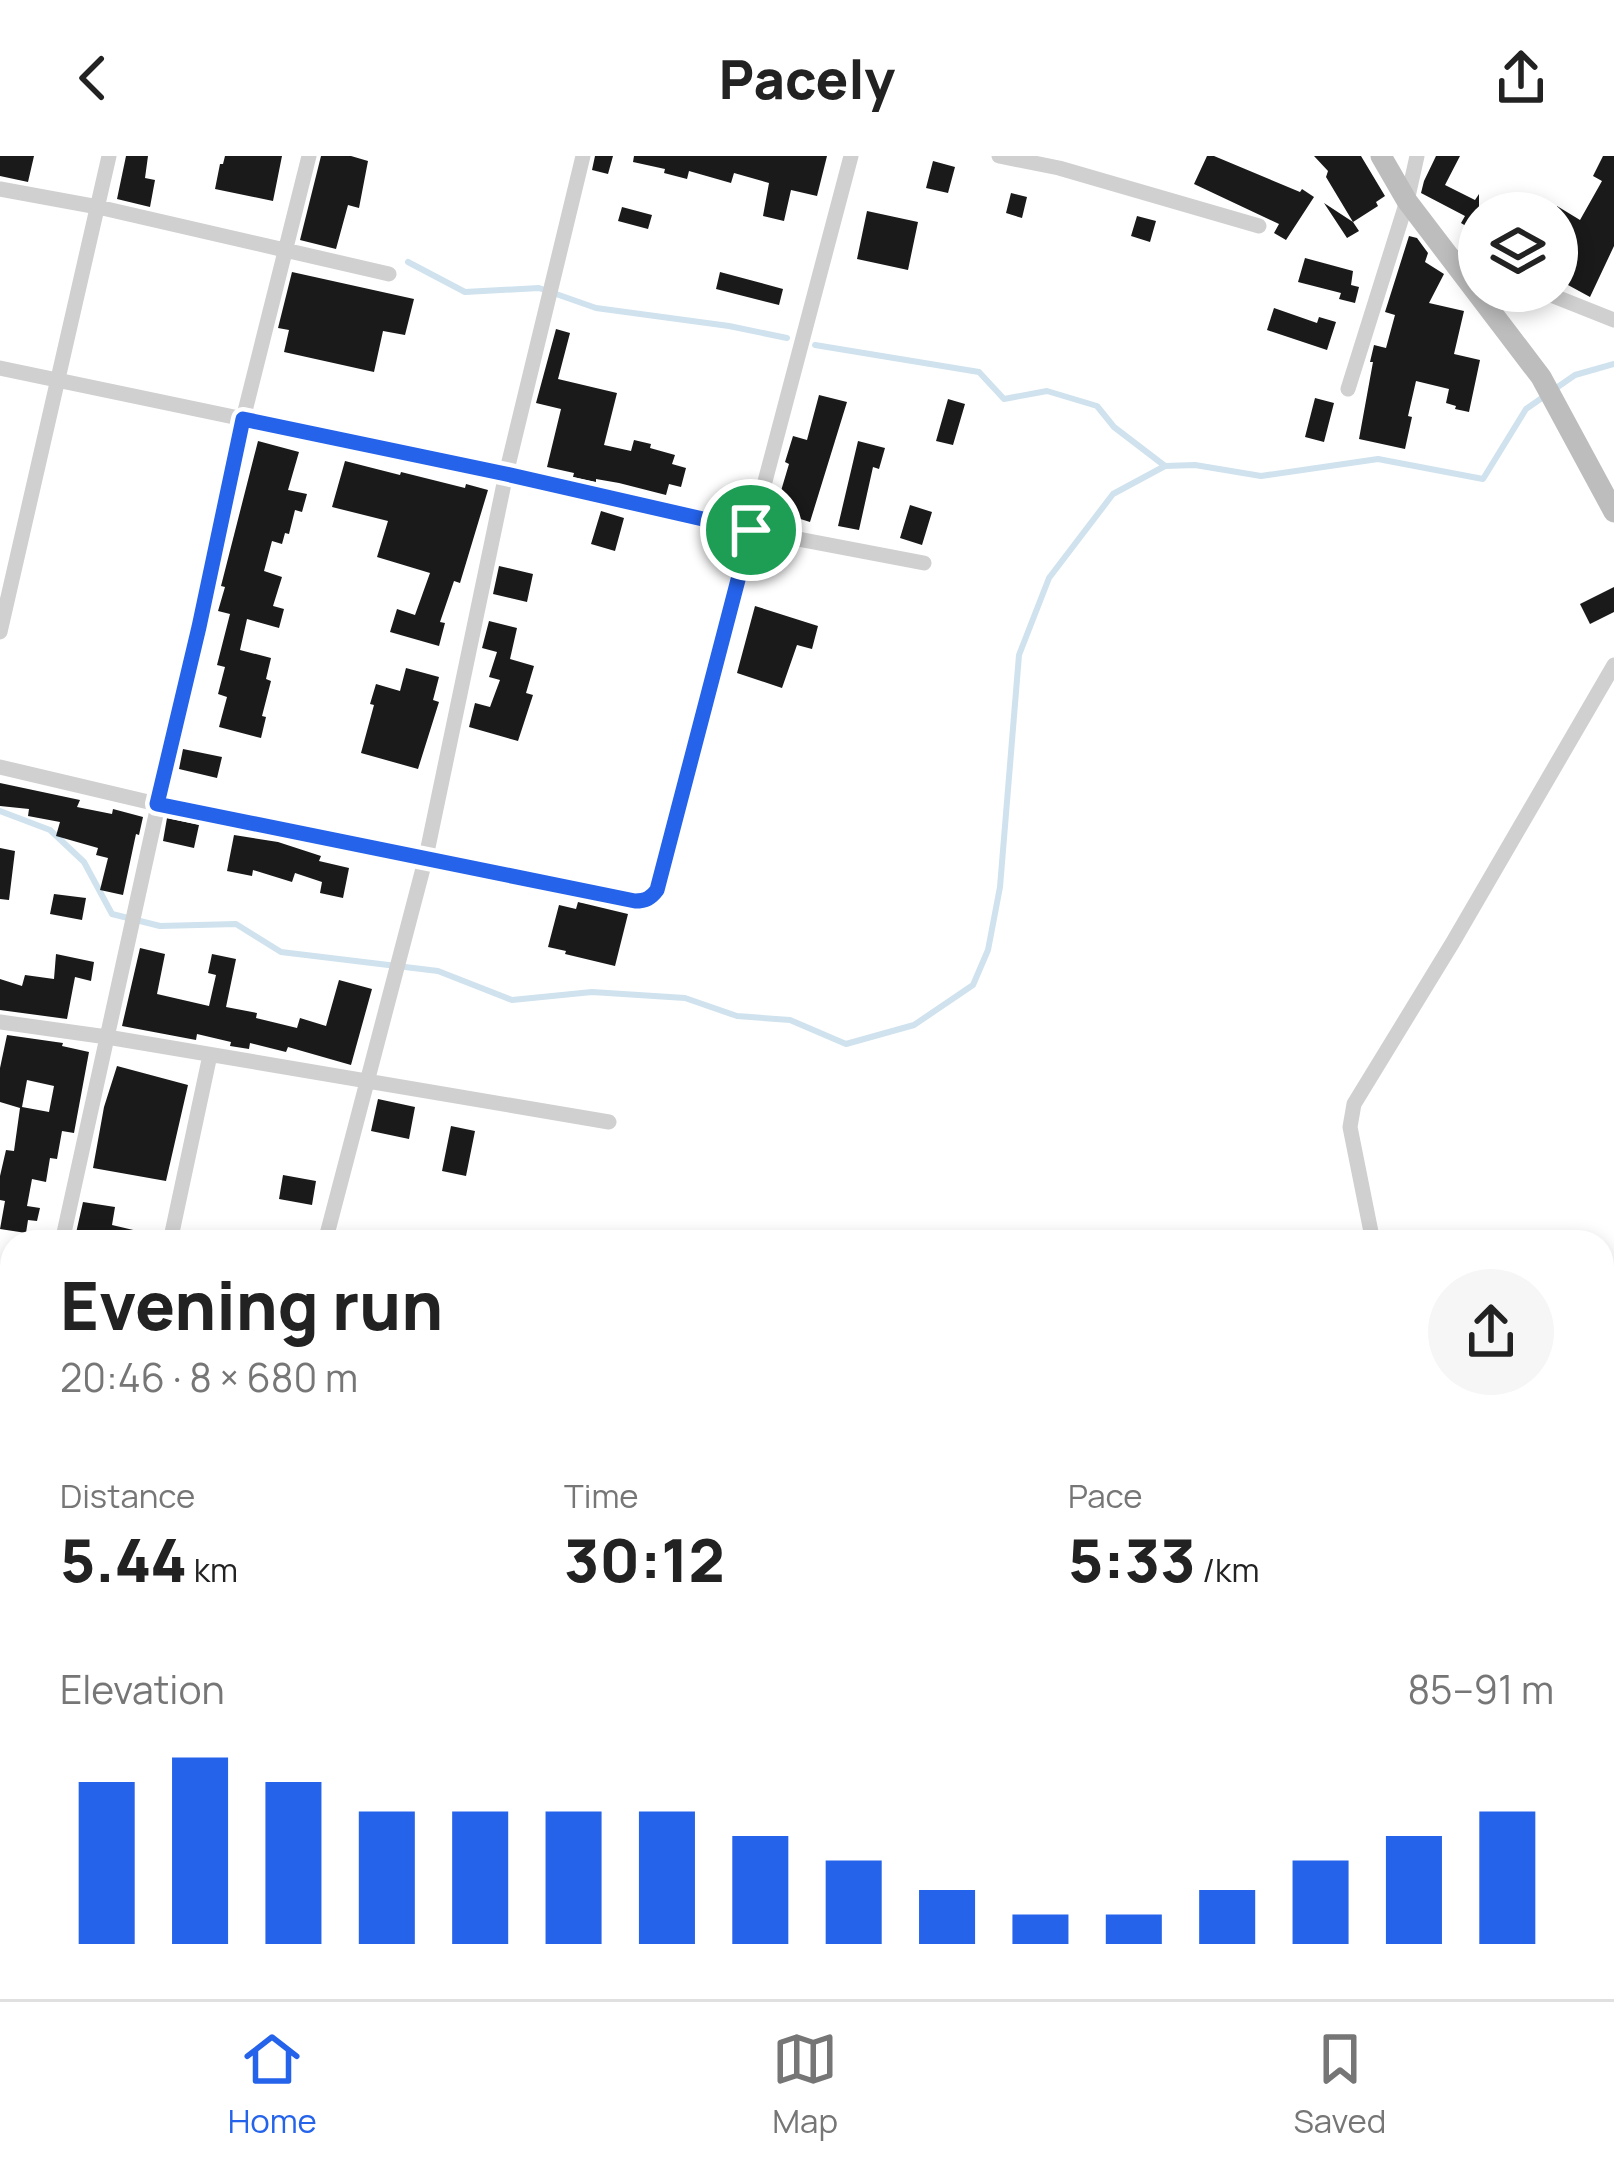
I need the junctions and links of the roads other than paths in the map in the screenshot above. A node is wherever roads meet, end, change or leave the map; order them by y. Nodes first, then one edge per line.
1 (109, 156) edge
2 (309, 156) edge
3 (583, 156) edge
4 (851, 156) edge
5 (999, 156) edge
6 (1381, 156) edge
7 (1417, 156) edge
8 (1060, 162) edge
9 (0, 188) edge
10 (1408, 201) junction
11 (98, 207) junction
12 (1259, 226) dead end
13 (286, 250) junction
14 (1447, 254) junction
15 (1458, 258) edge
16 (389, 274) dead end
17 (1578, 306) edge
18 (1614, 320) edge
19 (0, 368) edge
20 (56, 378) junction
21 (1348, 389) dead end
22 (243, 419) junction
23 (506, 474) junction
24 (1614, 512) edge
25 (751, 530) junction
26 (924, 563) dead end
27 (0, 632) edge
28 (1614, 665) edge
29 (0, 767) edge
30 (157, 804) junction
31 (426, 857) junction
32 (0, 1022) edge
33 (107, 1037) junction
34 (210, 1055) junction
35 (365, 1082) junction
36 (609, 1122) dead end
37 (65, 1230) edge
38 (173, 1230) edge
39 (328, 1230) edge
40 (1371, 1230) edge

1 - 11 street
2 - 13 street
3 - 23 street
4 - 25 street
5 - 8 street
6 - 10 main road
7 - 10 street
8 - 12 street
9 - 11 street
10 - 14 main road
10 - 21 street
11 - 13 street
11 - 20 street
13 - 16 street
13 - 22 street
14 - 15 street
14 - 24 main road
17 - 18 street
19 - 20 street
20 - 22 street
20 - 27 street
22 - 23 street
22 - 30 street
23 - 25 street
23 - 31 street
25 - 26 street
25 - 31 street
28 - 40 street
29 - 30 street
30 - 31 street
30 - 33 street
31 - 35 street
32 - 33 street
33 - 34 street
33 - 37 street
34 - 35 street
34 - 38 street
35 - 36 street
35 - 39 street

